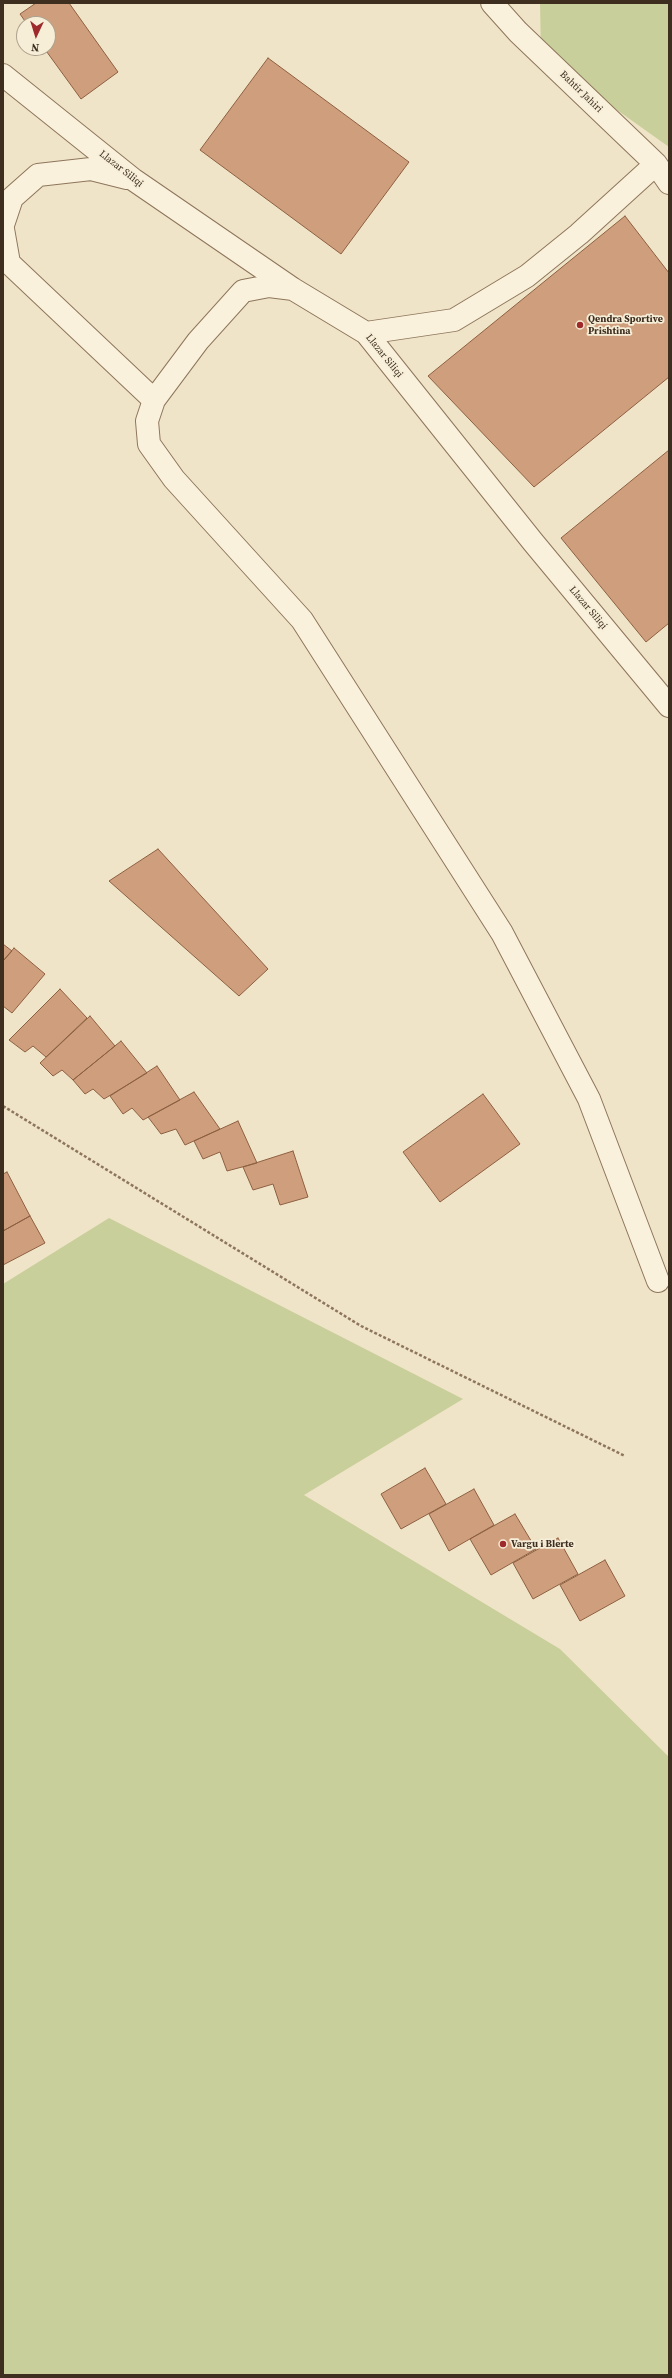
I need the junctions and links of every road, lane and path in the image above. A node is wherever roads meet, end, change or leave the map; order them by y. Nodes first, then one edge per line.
1 (492, 3) edge
2 (3, 75) edge
3 (656, 164) junction
4 (134, 180) junction
5 (669, 183) edge
6 (3, 225) edge
7 (3, 229) edge
8 (293, 289) junction
9 (366, 333) junction
10 (154, 400) junction
11 (669, 706) edge
12 (3, 1106) edge
13 (658, 1281) dead end
14 (625, 1456) dead end

1 - 3 street, Bahtir Jahiri
2 - 4 street, Llazar Siliqi
3 - 5 street, Bahtir Jahiri
3 - 9 street
4 - 6 street
4 - 8 street, Llazar Siliqi
7 - 10 street
8 - 9 street, Llazar Siliqi
8 - 10 street
9 - 11 street, Llazar Siliqi
10 - 13 street
12 - 14 path

